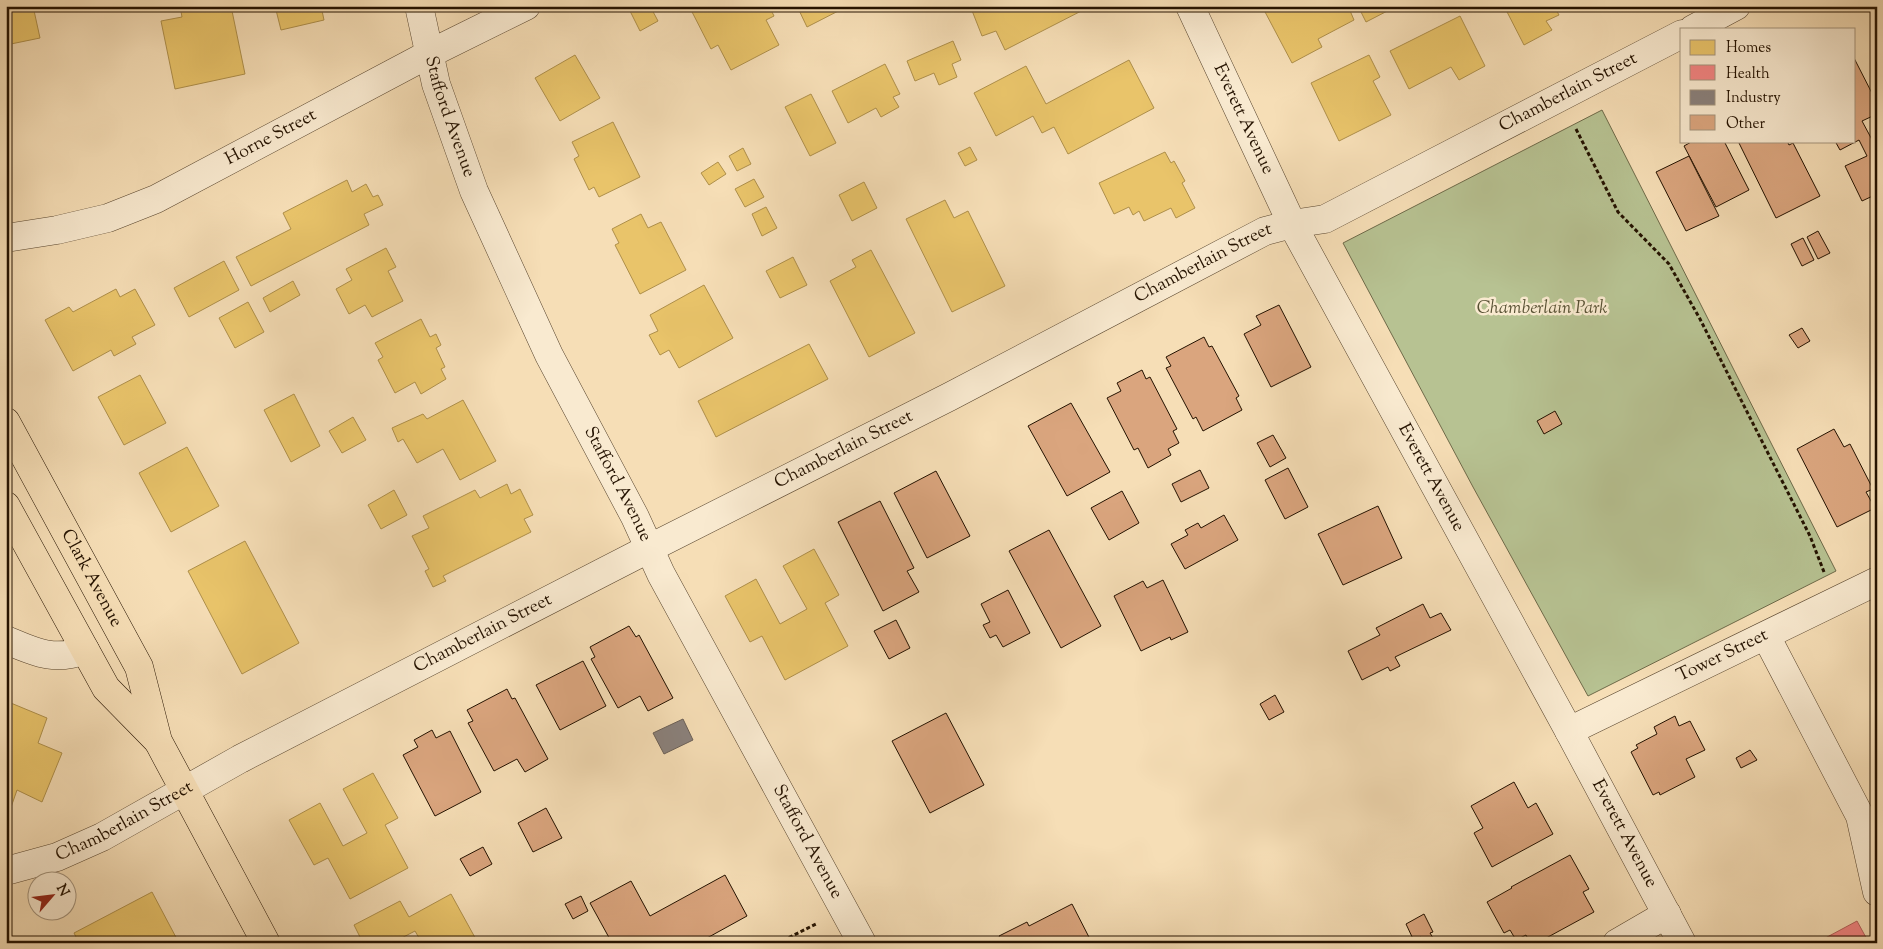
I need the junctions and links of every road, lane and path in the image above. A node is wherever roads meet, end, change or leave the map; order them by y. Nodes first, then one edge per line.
1 (419, 6) edge
2 (526, 6) edge
3 (1190, 6) edge
4 (1736, 6) edge
5 (1695, 28) edge
6 (1680, 35) edge
7 (430, 54) junction
8 (1576, 129) dead end
9 (1292, 224) junction
10 (6, 238) edge
11 (6, 422) edge
12 (6, 506) edge
13 (650, 548) junction
14 (1825, 572) dead end
15 (1877, 581) edge
16 (1766, 636) junction
17 (6, 640) edge
18 (85, 650) junction
19 (1569, 730) junction
20 (158, 741) junction
21 (184, 790) junction
22 (6, 871) edge
23 (1877, 892) edge
24 (843, 910) junction
25 (1666, 914) junction
26 (266, 943) edge
27 (751, 943) edge
28 (862, 943) edge
29 (1617, 943) edge
30 (1682, 943) edge

1 - 7 street, Stafford Avenue
2 - 7 street, Horne Street
3 - 9 street, Everett Avenue
4 - 5 street
6 - 9 street, Chamberlain Street
7 - 10 street, Horne Street
7 - 13 street, Stafford Avenue
8 - 14 path
9 - 13 street, Chamberlain Street
9 - 19 street, Everett Avenue
11 - 20 main road, Clark Avenue
12 - 18 main road, Clark Avenue
13 - 21 street, Chamberlain Street
13 - 24 street, Stafford Avenue
15 - 16 street, Tower Street
16 - 19 street, Tower Street
16 - 23 street
17 - 18 street
18 - 20 main road, Clark Avenue
19 - 25 street, Everett Avenue
20 - 21 main road, Clark Avenue
21 - 22 street, Chamberlain Street
21 - 26 main road, Clark Avenue
24 - 27 path
24 - 28 street, Stafford Avenue
25 - 29 street
25 - 30 street, Everett Avenue

